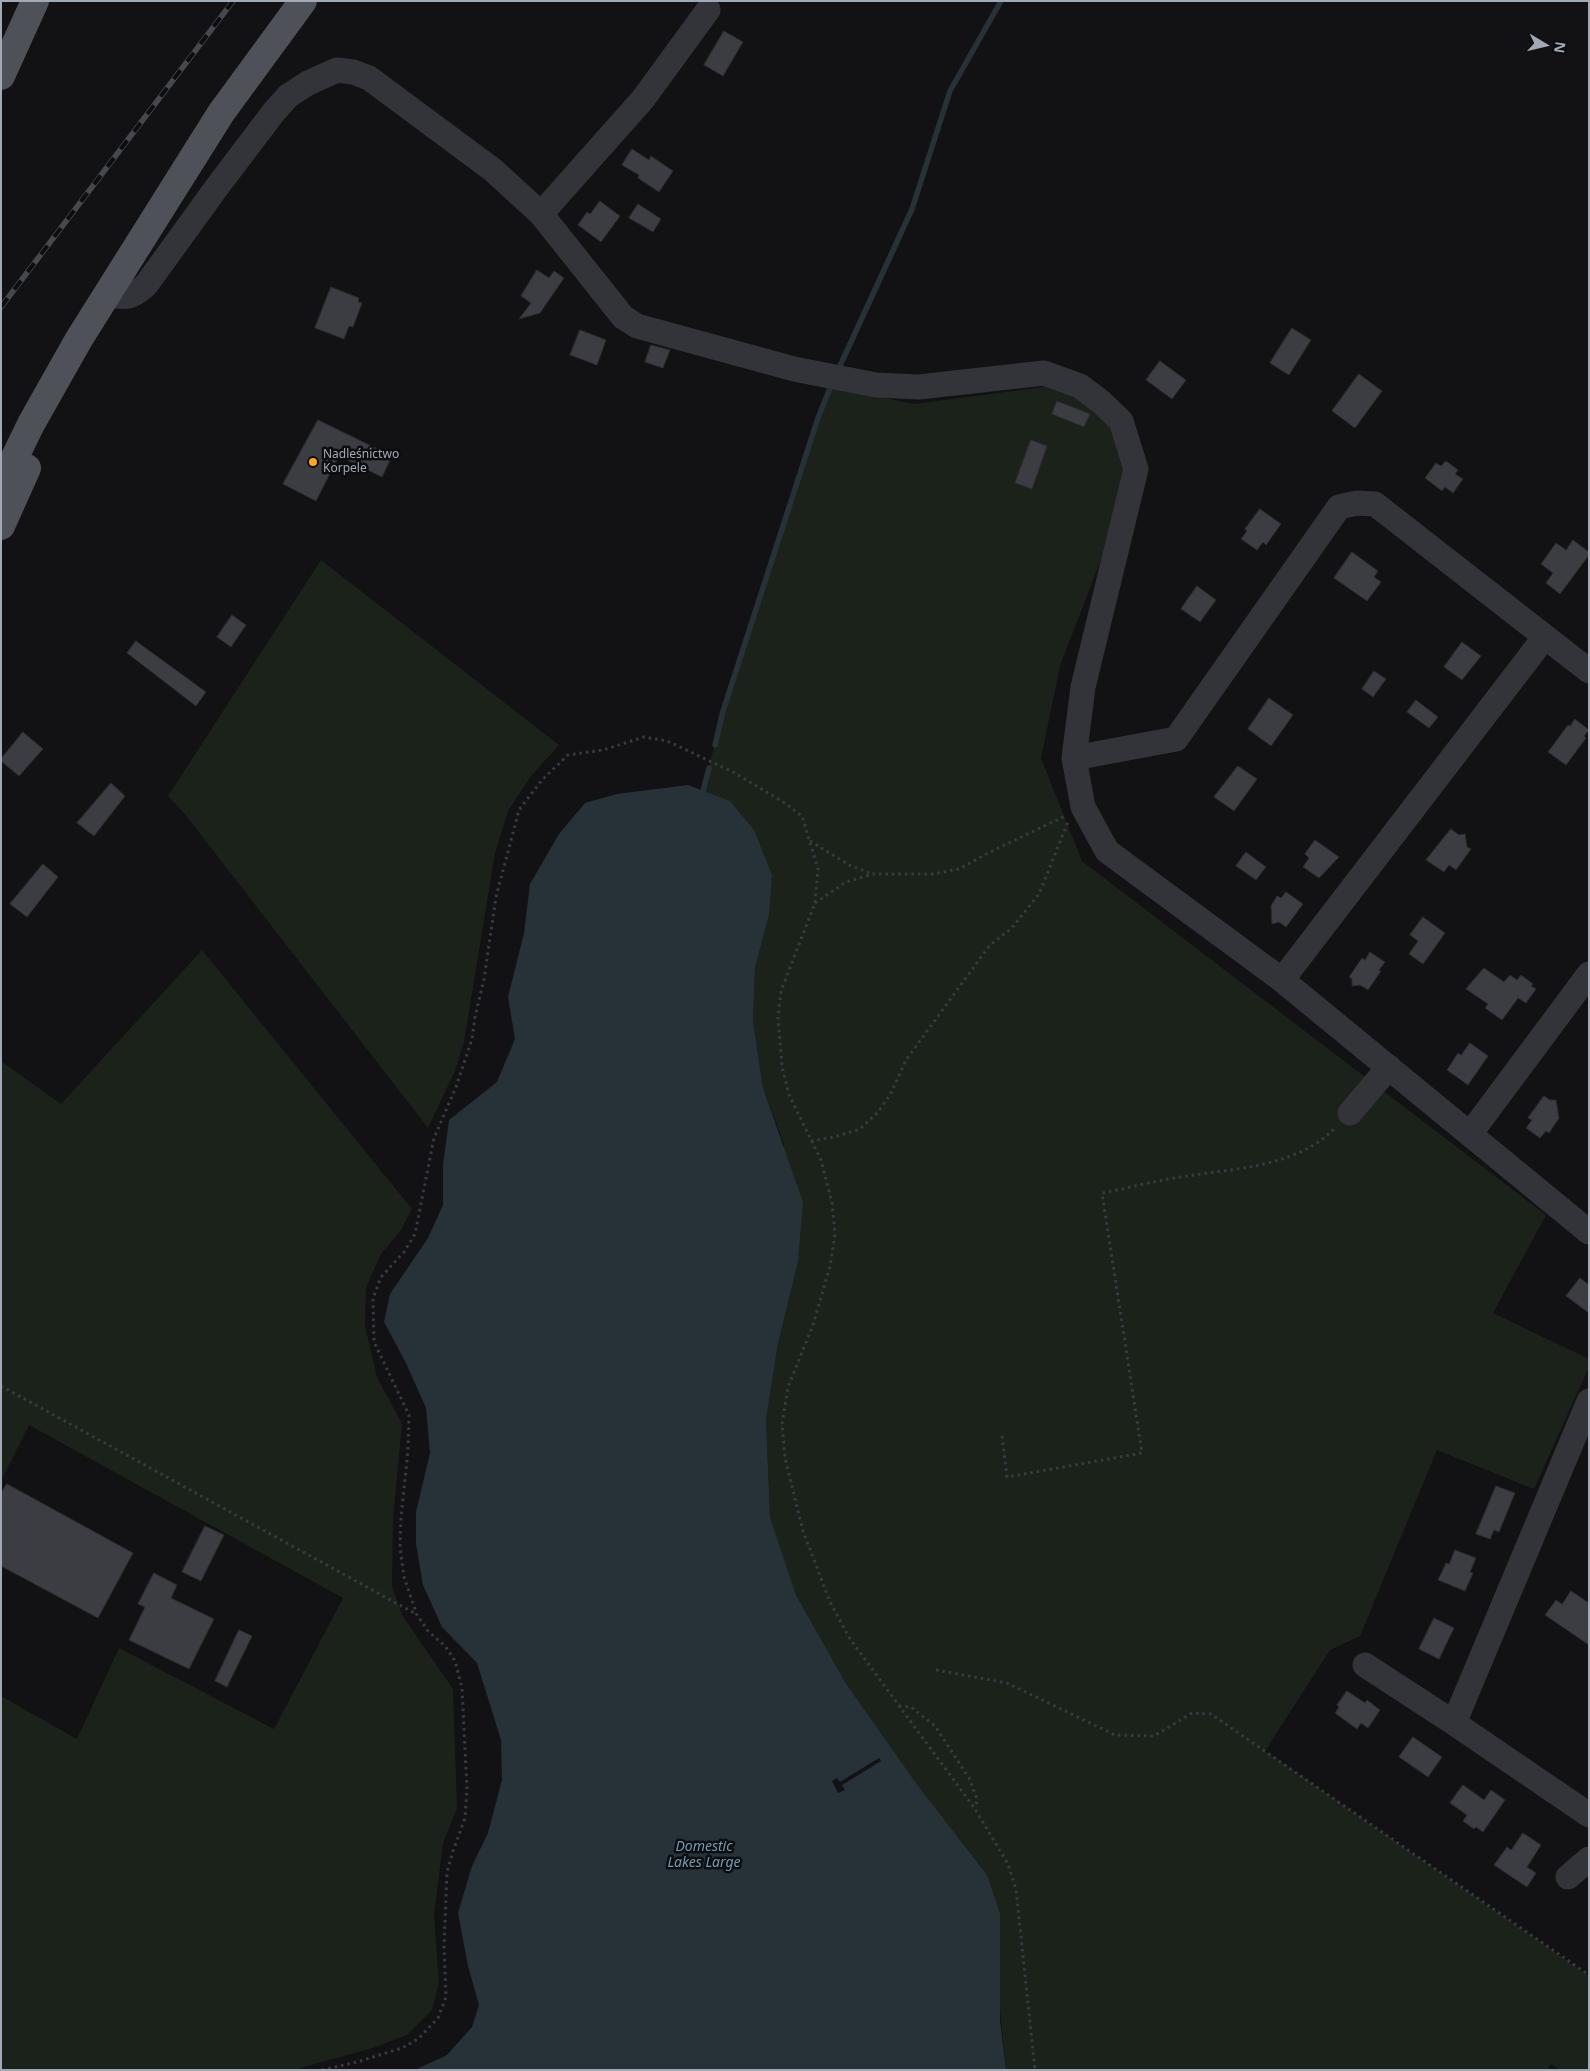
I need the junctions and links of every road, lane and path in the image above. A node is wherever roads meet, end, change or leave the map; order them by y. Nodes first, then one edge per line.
1 (35, 1) edge
2 (302, 1) edge
3 (708, 10) dead end
4 (1, 76) edge
5 (541, 214) junction
6 (107, 295) junction
7 (1, 486) edge
8 (1, 526) edge
9 (1544, 638) junction
10 (1589, 671) edge
11 (1074, 758) junction
12 (810, 841) junction
13 (873, 874) junction
14 (815, 903) junction
15 (1589, 974) edge
16 (1282, 980) junction
17 (1389, 1067) junction
18 (1350, 1113) joint
19 (1470, 1134) junction
20 (811, 1141) junction
21 (1589, 1232) edge
22 (1, 1386) edge
23 (1589, 1401) edge
24 (1002, 1436) dead end
25 (417, 1615) junction
26 (1365, 1665) dead end
27 (936, 1670) dead end
28 (898, 1706) junction
29 (1454, 1723) junction
30 (976, 1809) junction
31 (1589, 1815) edge
32 (1589, 1859) edge
33 (1568, 1877) dead end
34 (1589, 1975) edge
35 (322, 2070) edge
36 (1035, 2070) edge

1 - 4 main road
2 - 6 main road
3 - 5 street
5 - 6 street
5 - 11 street
6 - 7 main road
6 - 8 main road
9 - 10 street
9 - 11 street
9 - 16 street
11 - 16 street
12 - 13 path
12 - 14 path
12 - 25 path
13 - 14 path
13 - 20 path
14 - 20 path
15 - 19 street
16 - 17 street
17 - 18 street
17 - 19 street
18 - 24 path
19 - 21 street
20 - 28 path
22 - 25 path
23 - 29 street
25 - 35 path
26 - 29 street
27 - 34 path
28 - 30 path
28 - 30 path
29 - 31 street
30 - 36 path
32 - 33 street

